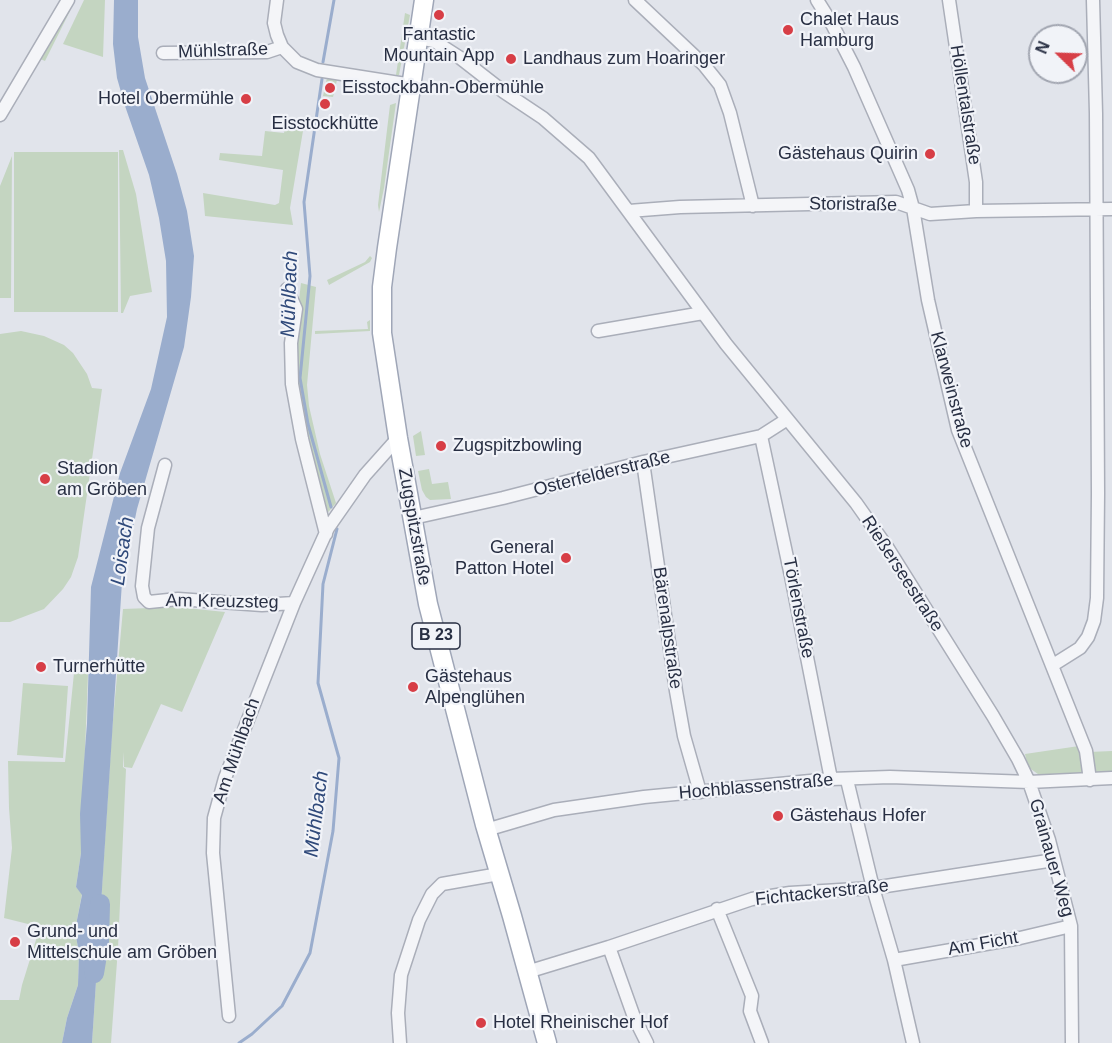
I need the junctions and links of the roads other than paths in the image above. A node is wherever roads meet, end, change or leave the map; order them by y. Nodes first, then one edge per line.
1 (68, 0) edge
2 (277, 0) edge
3 (424, 0) edge
4 (635, 0) edge
5 (817, 0) edge
6 (949, 0) edge
7 (1093, 0) edge
8 (419, 38) junction
9 (282, 47) junction
10 (163, 52) dead end
11 (412, 85) junction
12 (0, 115) edge
13 (753, 206) junction
14 (913, 208) junction
15 (1096, 208) junction
16 (1112, 209) edge
17 (629, 211) junction
18 (976, 211) junction
19 (287, 289) dead end
20 (703, 313) junction
21 (597, 331) dead end
22 (786, 420) junction
23 (761, 436) junction
24 (398, 438) junction
25 (643, 462) junction
26 (165, 465) dead end
27 (413, 518) junction
28 (327, 531) junction
29 (294, 603) junction
30 (1053, 665) junction
31 (1112, 778) edge
32 (831, 779) junction
33 (847, 780) junction
34 (1090, 780) junction
35 (1029, 782) junction
36 (700, 792) junction
37 (486, 830) junction
38 (1054, 860) junction
39 (499, 874) junction
40 (873, 888) junction
41 (717, 909) junction
42 (1071, 926) junction
43 (609, 947) junction
44 (894, 960) junction
45 (527, 972) junction
46 (229, 1016) dead end
47 (400, 1043) edge
48 (547, 1043) edge
49 (647, 1043) edge
50 (762, 1043) edge
51 (913, 1043) edge
52 (1072, 1043) edge

1 - 12 street
2 - 9 street, Mühlstraße
3 - 8 main road, Zugspitzstraße / B 23
4 - 13 street
5 - 14 street, Klarweinstraße
6 - 18 street, Höllentalstraße
7 - 15 street
8 - 11 main road, Zugspitzstraße / B 23
8 - 17 street, Rießerseestraße
9 - 10 street, Mühlstraße
9 - 11 street, Mühlstraße
11 - 24 main road, Zugspitzstraße / B 23
13 - 14 street, Storistraße
13 - 17 street, Storistraße
14 - 18 street, Storistraße
14 - 30 street, Klarweinstraße
15 - 16 street, Storistraße
15 - 18 street, Storistraße
15 - 30 street
17 - 20 street, Rießerseestraße
19 - 28 street
20 - 21 street
20 - 22 street, Rießerseestraße
22 - 23 street, Osterfelderstraße
22 - 35 street, Rießerseestraße
23 - 25 street, Osterfelderstraße
23 - 32 street, Törlenstraße
24 - 27 main road, Zugspitzstraße / B 23
24 - 28 street, Am Mühlbach
25 - 27 street, Osterfelderstraße
25 - 36 street, Bärenalpstraße
26 - 29 street, Am Kreuzsteg
27 - 37 main road, Zugspitzstraße / B 23
28 - 29 street, Am Mühlbach
29 - 46 street, Am Mühlbach
30 - 34 street, Klarweinstraße
31 - 34 street
32 - 33 street, Hochblassenstraße
32 - 36 street, Hochblassenstraße
33 - 35 street, Hochblassenstraße
33 - 40 street
34 - 35 street
35 - 38 street, Grainauer Weg
36 - 37 street, Hochblassenstraße
37 - 39 main road, Zugspitzstraße / B 23
38 - 40 street, Fichtackerstraße
38 - 42 street, Grainauer Weg
39 - 45 main road, Zugspitzstraße / B 23
39 - 47 street
40 - 41 street, Fichtackerstraße
40 - 44 street
41 - 43 street, Fichtackerstraße
41 - 50 street
42 - 44 street, Am Ficht
42 - 52 street, Grainauer Weg
43 - 45 street, Fichtackerstraße
43 - 49 street
44 - 51 street
45 - 48 main road, Zugspitzstraße / B 23

